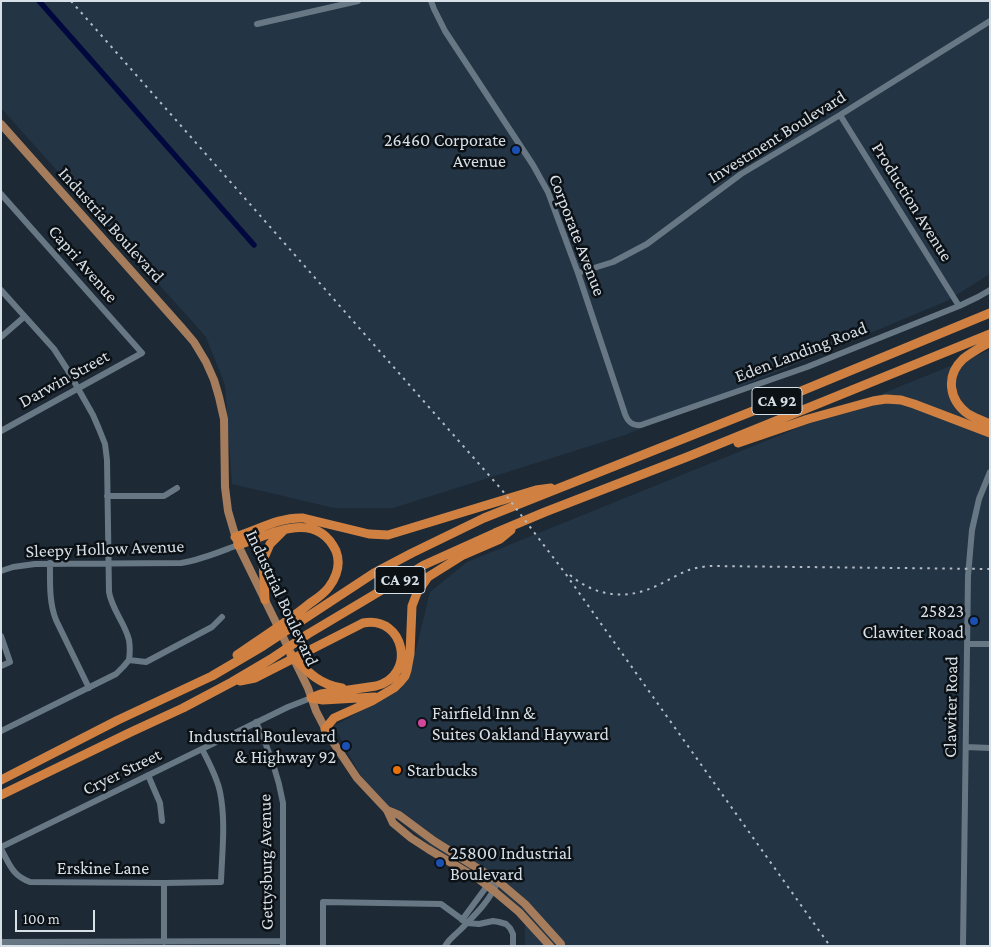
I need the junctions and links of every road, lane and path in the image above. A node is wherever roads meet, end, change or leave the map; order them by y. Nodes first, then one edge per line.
1 (358, 1) edge
2 (431, 1) edge
3 (990, 21) edge
4 (257, 24) dead end
5 (840, 115) junction
6 (1, 124) edge
7 (1, 194) edge
8 (578, 273) junction
9 (1, 290) edge
10 (990, 290) edge
11 (959, 306) junction
12 (990, 313) edge
13 (24, 317) junction
14 (990, 334) edge
15 (1, 337) edge
16 (990, 342) edge
17 (142, 353) joint
18 (78, 389) junction
19 (625, 414) joint
20 (975, 418) junction
21 (990, 418) edge
22 (990, 424) edge
23 (1, 432) edge
24 (990, 433) edge
25 (687, 457) junction
26 (990, 472) edge
27 (177, 488) dead end
28 (531, 495) junction
29 (107, 496) junction
30 (286, 528) junction
31 (498, 536) junction
32 (237, 541) junction
33 (50, 563) junction
34 (108, 563) junction
35 (1, 571) edge
36 (265, 600) junction
37 (222, 618) dead end
38 (299, 618) junction
39 (1, 636) edge
40 (967, 644) junction
41 (990, 644) edge
42 (290, 653) junction
43 (130, 660) junction
44 (1, 666) edge
45 (232, 682) junction
46 (89, 688) junction
47 (354, 689) junction
48 (378, 697) junction
49 (311, 698) junction
50 (256, 722) junction
51 (325, 729) junction
52 (1, 731) edge
53 (966, 747) junction
54 (990, 748) edge
55 (202, 749) junction
56 (148, 775) junction
57 (2, 780) edge
58 (1, 795) edge
59 (387, 810) junction
60 (162, 821) dead end
61 (1, 848) edge
62 (498, 881) junction
63 (164, 882) junction
64 (491, 888) junction
65 (476, 901) junction
66 (481, 909) junction
67 (464, 922) junction
68 (488, 922) junction
69 (1, 942) edge
70 (164, 942) junction
71 (283, 943) edge
72 (323, 946) edge
73 (446, 946) edge
74 (513, 946) edge
75 (550, 946) edge
76 (561, 946) edge
77 (963, 946) edge

1 - 4 street
2 - 8 street, Corporate Avenue
3 - 5 street, Investment Boulevard
5 - 8 street, Investment Boulevard
5 - 11 street, Production Avenue
6 - 32 main road, Industrial Boulevard
7 - 17 street, Capri Avenue
8 - 19 street, Corporate Avenue
9 - 13 street
10 - 11 street, Eden Landing Road
11 - 19 street, Eden Landing Road
12 - 28 highway, CA 92
13 - 15 street
13 - 18 street
14 - 25 highway, CA 92
16 - 20 highway
17 - 18 street, Darwin Street
18 - 23 street, Darwin Street
18 - 29 street
20 - 21 highway
20 - 22 highway
24 - 25 highway
25 - 31 highway, CA 92
26 - 40 street, Clawiter Road
27 - 29 street
28 - 32 highway
28 - 38 highway, CA 92
29 - 34 street
30 - 32 highway
30 - 36 highway
30 - 38 highway
31 - 45 highway, CA 92
31 - 48 highway
32 - 34 street, Sleepy Hollow Avenue
32 - 36 main road, Industrial Boulevard
33 - 34 street, Sleepy Hollow Avenue
33 - 35 street, Sleepy Hollow Avenue
33 - 46 street
34 - 43 street
36 - 42 main road, Industrial Boulevard
37 - 43 street
38 - 57 highway, CA 92
39 - 44 street
40 - 41 street
40 - 53 street, Clawiter Road
42 - 47 highway
42 - 49 main road, Industrial Boulevard
43 - 46 street
45 - 47 highway
45 - 58 highway, CA 92
46 - 52 street
47 - 49 highway
48 - 49 highway
48 - 51 highway
49 - 50 street, Cryer Street
49 - 51 main road, Industrial Boulevard
50 - 55 street, Cryer Street
50 - 71 street, Gettysburg Avenue
51 - 59 main road, Industrial Boulevard
53 - 54 street
53 - 77 street, Clawiter Road
55 - 56 street, Cryer Street
55 - 63 street, Erskine Lane
56 - 60 street
56 - 61 street, Cryer Street
59 - 62 main road, Industrial Boulevard
59 - 64 main road, Industrial Boulevard
61 - 63 street, Erskine Lane
62 - 64 street
62 - 76 main road, Industrial Boulevard
63 - 70 street
64 - 65 street
64 - 66 street
64 - 75 main road, Industrial Boulevard
65 - 66 street
65 - 67 street
66 - 67 street
66 - 68 street
67 - 68 street
67 - 72 street
67 - 73 street
68 - 74 street
69 - 70 street
70 - 71 street

